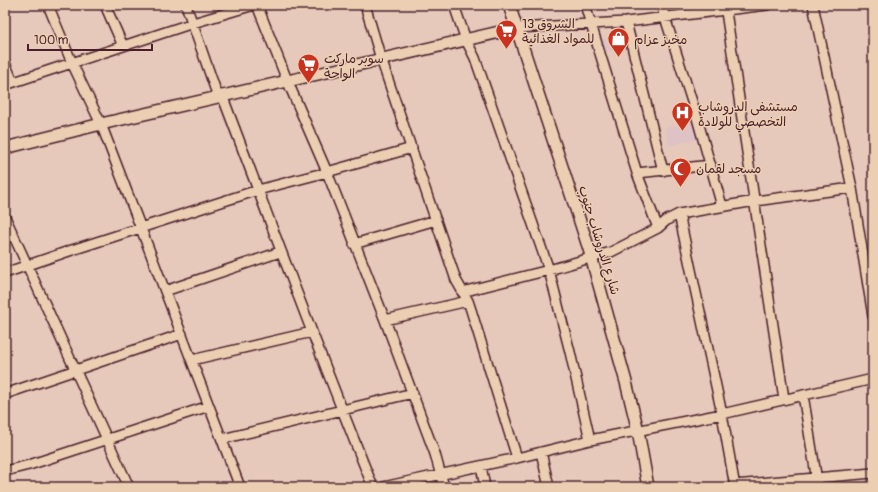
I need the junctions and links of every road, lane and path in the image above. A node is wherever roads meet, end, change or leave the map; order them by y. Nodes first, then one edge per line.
1 (48, 5) edge
2 (105, 5) edge
3 (186, 5) edge
4 (254, 5) edge
5 (257, 5) edge
6 (366, 5) edge
7 (454, 5) edge
8 (509, 5) edge
9 (585, 5) edge
10 (661, 5) edge
11 (767, 5) edge
12 (813, 5) edge
13 (726, 8) edge
14 (666, 18) junction
15 (193, 22) junction
16 (626, 22) junction
17 (591, 24) junction
18 (517, 28) junction
19 (466, 40) junction
20 (123, 46) junction
21 (381, 59) junction
22 (5, 63) edge
23 (72, 63) junction
24 (287, 80) junction
25 (9, 83) edge
26 (220, 96) junction
27 (101, 124) junction
28 (5, 148) edge
29 (412, 148) junction
30 (711, 165) junction
31 (663, 171) junction
32 (327, 172) junction
33 (637, 173) junction
34 (852, 188) junction
35 (258, 190) junction
36 (755, 201) junction
37 (722, 206) junction
38 (679, 214) junction
39 (5, 217) edge
40 (436, 220) junction
41 (141, 228) junction
42 (658, 228) junction
43 (354, 244) junction
44 (280, 252) junction
45 (591, 258) junction
46 (27, 266) junction
47 (549, 270) junction
48 (5, 273) edge
49 (165, 291) junction
50 (462, 292) junction
51 (468, 301) junction
52 (873, 316) edge
53 (385, 320) junction
54 (312, 332) junction
55 (182, 334) junction
56 (192, 360) junction
57 (75, 370) junction
58 (873, 379) edge
59 (413, 393) junction
60 (5, 394) edge
61 (803, 395) junction
62 (784, 399) junction
63 (210, 406) junction
64 (342, 411) junction
65 (722, 414) junction
66 (638, 431) junction
67 (107, 439) junction
68 (222, 440) junction
69 (590, 440) junction
70 (541, 452) junction
71 (517, 458) junction
72 (481, 466) junction
73 (5, 470) edge
74 (873, 473) edge
75 (441, 474) junction
76 (817, 483) edge
77 (735, 486) edge
78 (129, 487) edge
79 (240, 487) edge
80 (373, 487) edge
81 (383, 487) edge
82 (444, 487) edge
83 (485, 487) edge
84 (548, 487) edge
85 (648, 487) edge

1 - 23 street
2 - 20 street
3 - 15 street
4 - 15 street
5 - 24 street
6 - 21 street
7 - 19 street
8 - 18 street, شارع الدروشاب جنوب
9 - 17 street
10 - 14 street
11 - 13 street
12 - 34 street
13 - 14 street
13 - 36 street
14 - 16 street
14 - 30 street
15 - 20 street
15 - 26 street
16 - 17 street
16 - 31 street
17 - 18 street
17 - 33 street
18 - 19 street
18 - 45 street, شارع الدروشاب جنوب
19 - 21 street
19 - 47 street
20 - 23 street
21 - 24 street
21 - 29 street
22 - 25 street
23 - 25 street
23 - 27 street
24 - 26 street
24 - 32 street
26 - 27 street
26 - 35 street
27 - 28 street
27 - 41 street
29 - 32 street
29 - 40 street
30 - 31 street
30 - 37 street
31 - 33 street
32 - 35 street
32 - 43 street
33 - 42 street
34 - 36 street
34 - 52 street
35 - 41 street
35 - 44 street
36 - 37 street
36 - 62 street
37 - 38 street
38 - 42 street
38 - 65 street
39 - 46 street
40 - 43 street
40 - 50 street
41 - 46 street
41 - 49 street
42 - 45 street
43 - 53 street
44 - 49 street
44 - 54 street
45 - 47 street
45 - 66 street, شارع الدروشاب جنوب
46 - 48 street
46 - 57 street
47 - 50 street
47 - 69 street
49 - 55 street
50 - 51 street
51 - 53 street
51 - 71 street
53 - 59 street
54 - 56 street
54 - 64 street
55 - 56 street
55 - 57 street
56 - 63 street
57 - 60 street
57 - 67 street
58 - 61 street
59 - 64 street
59 - 75 street
61 - 62 street
61 - 76 street
62 - 65 street
63 - 67 street
63 - 68 street
64 - 68 street
64 - 80 street
65 - 66 street
65 - 77 street
66 - 69 street
66 - 85 street, شارع الدروشاب جنوب
67 - 73 street
67 - 78 street
68 - 79 street
69 - 70 street
70 - 71 street
70 - 84 street
71 - 72 street
72 - 75 street
72 - 83 street
74 - 76 street
75 - 81 street
75 - 82 street
76 - 77 street

